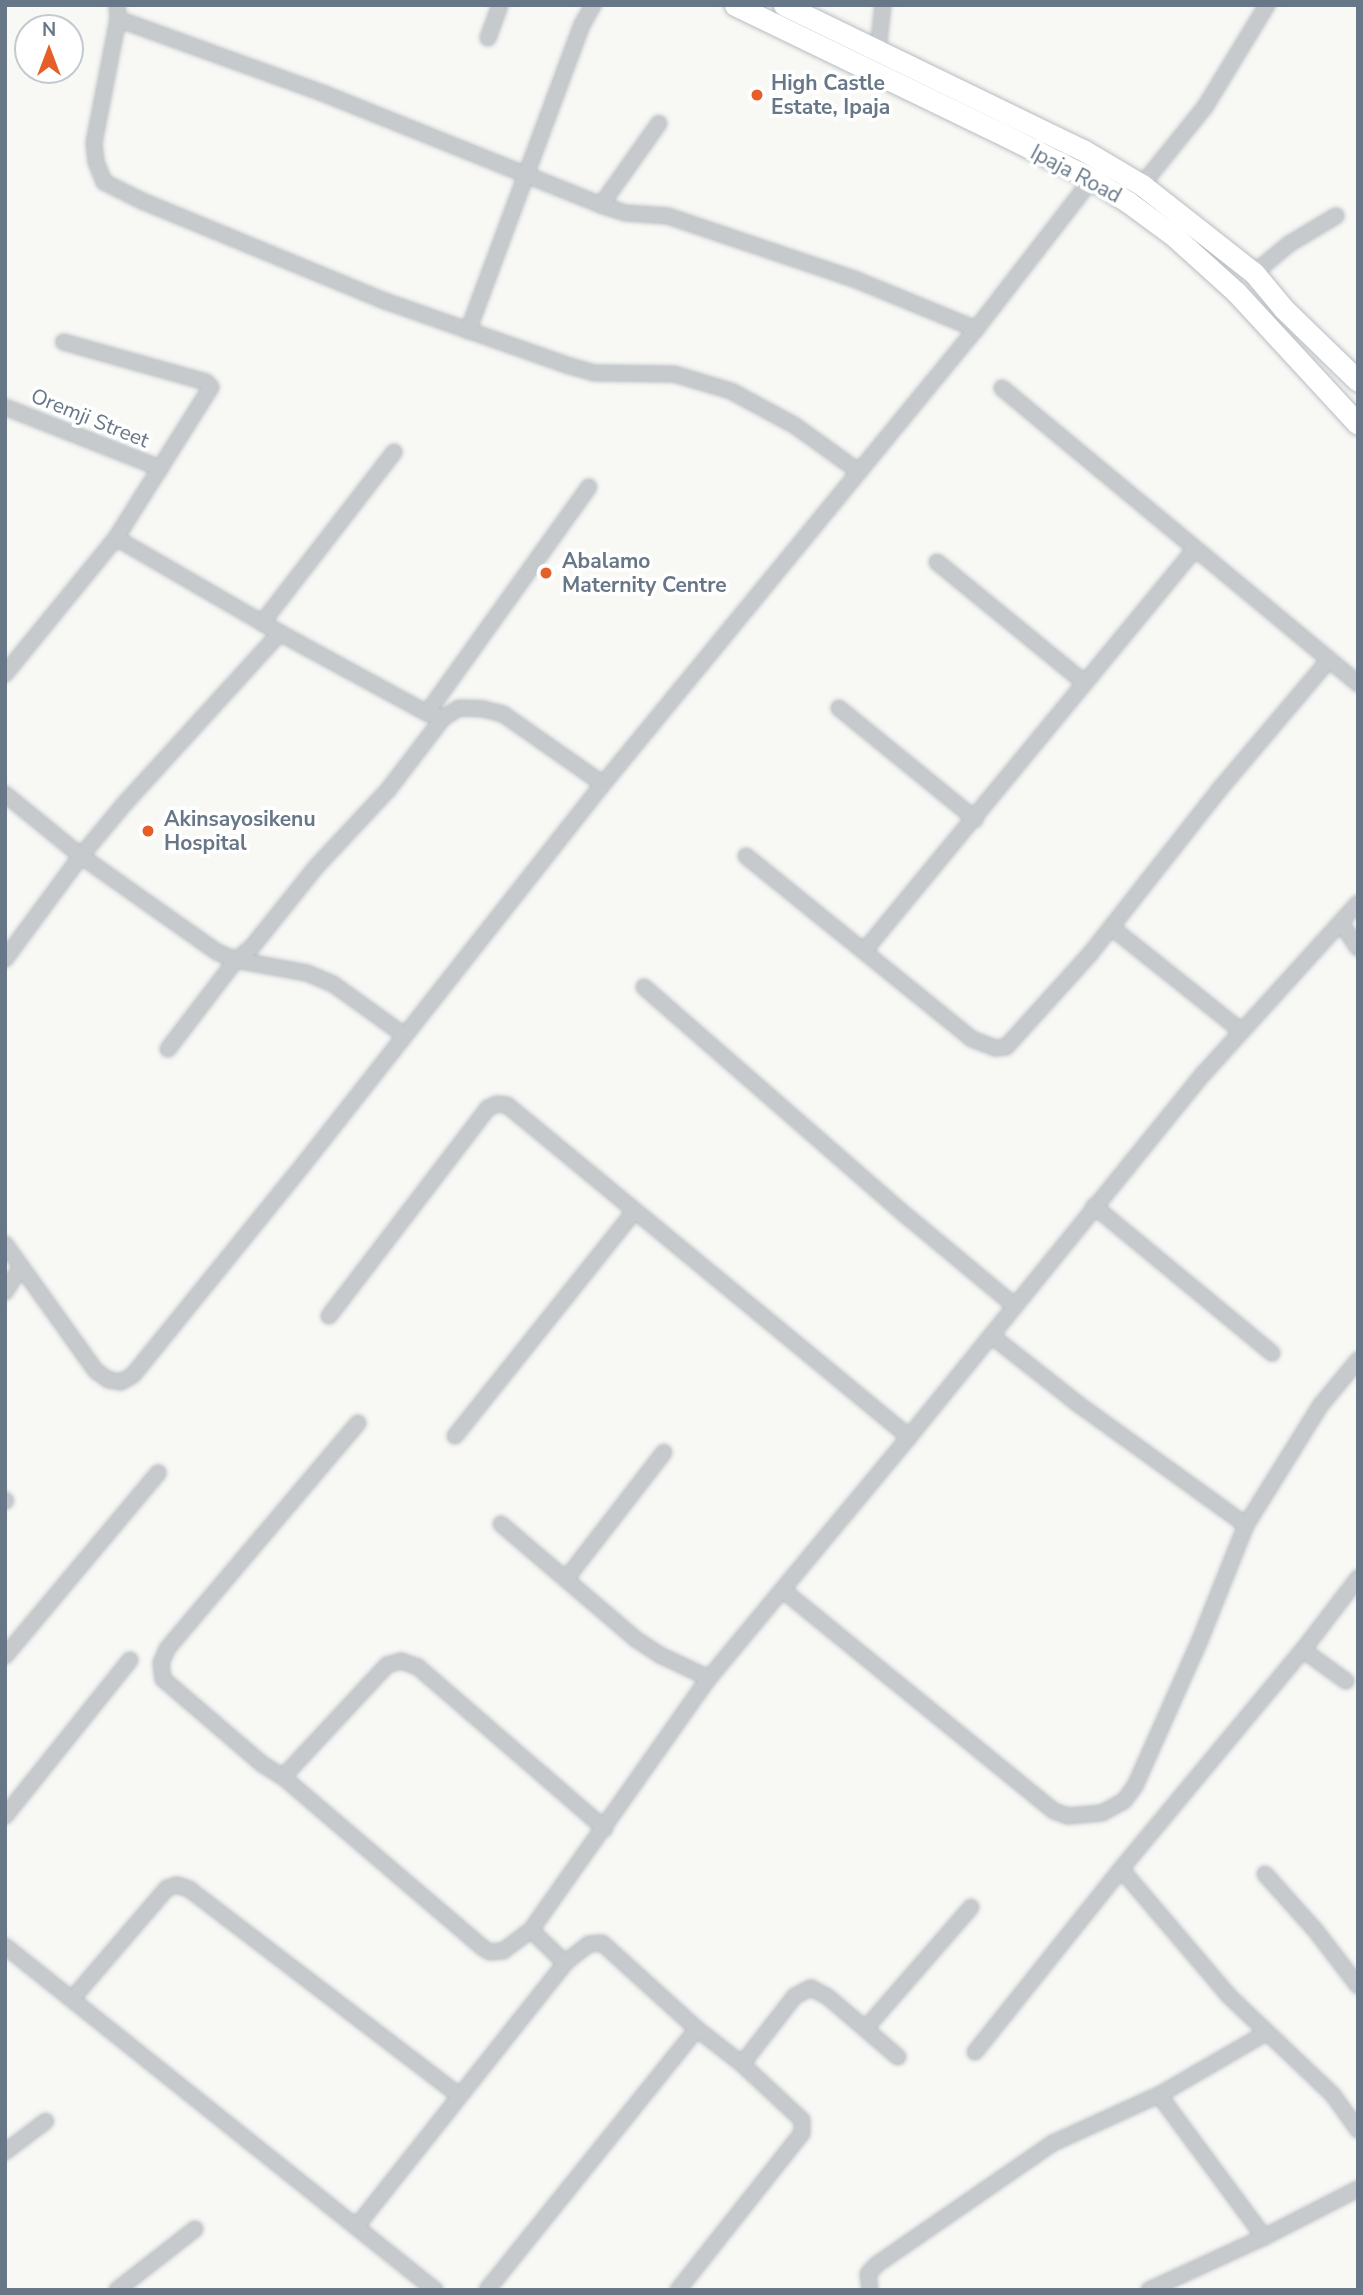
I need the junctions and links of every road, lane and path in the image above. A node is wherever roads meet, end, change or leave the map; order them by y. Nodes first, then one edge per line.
1 (500, 5) edge
2 (593, 5) edge
3 (734, 5) edge
4 (784, 5) edge
5 (883, 5) edge
6 (1267, 5) edge
7 (117, 12) edge
8 (488, 38) dead end
9 (877, 50) junction
10 (659, 123) dead end
11 (527, 175) junction
12 (1092, 179) junction
13 (1142, 185) junction
14 (601, 205) junction
15 (1336, 216) dead end
16 (1254, 273) junction
17 (976, 329) junction
18 (467, 331) junction
19 (64, 342) dead end
20 (1358, 381) edge
21 (1002, 388) dead end
22 (5, 407) edge
23 (1358, 424) edge
24 (394, 452) dead end
25 (160, 468) junction
26 (858, 471) junction
27 (589, 487) dead end
28 (116, 538) junction
29 (1195, 549) junction
30 (937, 562) dead end
31 (262, 623) junction
32 (280, 633) junction
33 (1329, 660) junction
34 (5, 674) edge
35 (1085, 683) junction
36 (1358, 684) edge
37 (839, 708) dead end
38 (427, 713) junction
39 (443, 718) junction
40 (603, 784) junction
41 (5, 794) edge
42 (975, 819) junction
43 (81, 856) junction
44 (746, 856) dead end
45 (1358, 903) edge
46 (1341, 923) junction
47 (1111, 927) junction
48 (1358, 948) edge
49 (865, 950) junction
50 (5, 960) edge
51 (236, 960) junction
52 (644, 987) dead end
53 (1240, 1030) junction
54 (404, 1035) junction
55 (168, 1049) dead end
56 (1094, 1206) junction
57 (634, 1212) junction
58 (5, 1244) edge
59 (20, 1268) junction
60 (5, 1293) edge
61 (1015, 1306) junction
62 (329, 1316) dead end
63 (992, 1336) junction
64 (1272, 1353) dead end
65 (1358, 1360) edge
66 (358, 1423) dead end
67 (455, 1436) dead end
68 (909, 1437) junction
69 (664, 1451) dead end
70 (158, 1473) dead end
71 (501, 1524) dead end
72 (1246, 1525) junction
73 (1358, 1578) edge
74 (566, 1579) junction
75 (783, 1591) junction
76 (1303, 1650) junction
77 (5, 1656) edge
78 (130, 1660) dead end
79 (709, 1678) junction
80 (1346, 1681) dead end
81 (283, 1777) junction
82 (5, 1816) edge
83 (605, 1829) junction
84 (1121, 1870) junction
85 (1265, 1874) dead end
86 (971, 1907) dead end
87 (531, 1930) junction
88 (5, 1946) edge
89 (565, 1963) junction
90 (1358, 1986) edge
91 (72, 1999) junction
92 (866, 2028) junction
93 (697, 2029) junction
94 (1266, 2033) junction
95 (975, 2052) dead end
96 (898, 2057) dead end
97 (742, 2064) junction
98 (458, 2095) junction
99 (1159, 2095) junction
100 (46, 2121) dead end
101 (1358, 2130) edge
102 (5, 2152) edge
103 (1358, 2189) edge
104 (356, 2227) junction
105 (195, 2229) dead end
106 (1264, 2237) junction
107 (117, 2290) edge
108 (435, 2290) edge
109 (487, 2290) edge
110 (678, 2290) edge
111 (870, 2290) edge
112 (1149, 2290) edge

1 - 8 street
2 - 11 street
3 - 12 main road, Ipaja Road
4 - 9 main road, Ipaja Road
5 - 9 street
6 - 13 street
7 - 11 street
7 - 18 street
9 - 13 main road, Ipaja Road
10 - 14 street
11 - 14 street
11 - 18 street
12 - 17 street
12 - 23 main road, Ipaja Road
13 - 16 main road, Ipaja Road
14 - 17 street
15 - 16 street
16 - 20 main road, Ipaja Road
17 - 26 street
18 - 26 street
19 - 25 street
21 - 29 street
22 - 25 street, Oremji Street
24 - 31 street
25 - 28 street
26 - 40 street
27 - 38 street
28 - 31 street
28 - 34 street
29 - 33 street
29 - 35 street
30 - 35 street
31 - 32 street
32 - 38 street
32 - 43 street
33 - 36 street
33 - 47 street
35 - 42 street
37 - 42 street
38 - 39 street
39 - 40 street
39 - 51 street
40 - 54 street
41 - 43 street
42 - 49 street
43 - 50 street
43 - 51 street
44 - 49 street
45 - 46 street
46 - 48 street
46 - 53 street
47 - 49 street
47 - 53 street
51 - 54 street
51 - 55 street
52 - 61 street
53 - 56 street
54 - 59 street
56 - 61 street
56 - 64 street
57 - 62 street
57 - 67 street
57 - 68 street
58 - 59 street
59 - 60 street
61 - 63 street
63 - 68 street
63 - 72 street
65 - 72 street
66 - 81 street
68 - 75 street
69 - 74 street
70 - 77 street
71 - 74 street
72 - 75 street
73 - 76 street
74 - 79 street
75 - 79 street
76 - 80 street
76 - 84 street
78 - 82 street
79 - 83 street
81 - 83 street
81 - 87 street
83 - 87 street
84 - 94 street
84 - 95 street
85 - 90 street
86 - 92 street
87 - 89 street
88 - 91 street
89 - 93 street
89 - 98 street
91 - 98 street
91 - 104 street
92 - 96 street
92 - 97 street
93 - 97 street
93 - 109 street
94 - 99 street
94 - 101 street
97 - 110 street
98 - 104 street
99 - 106 street
99 - 111 street
100 - 102 street
103 - 106 street
104 - 108 street
105 - 107 street
106 - 112 street

